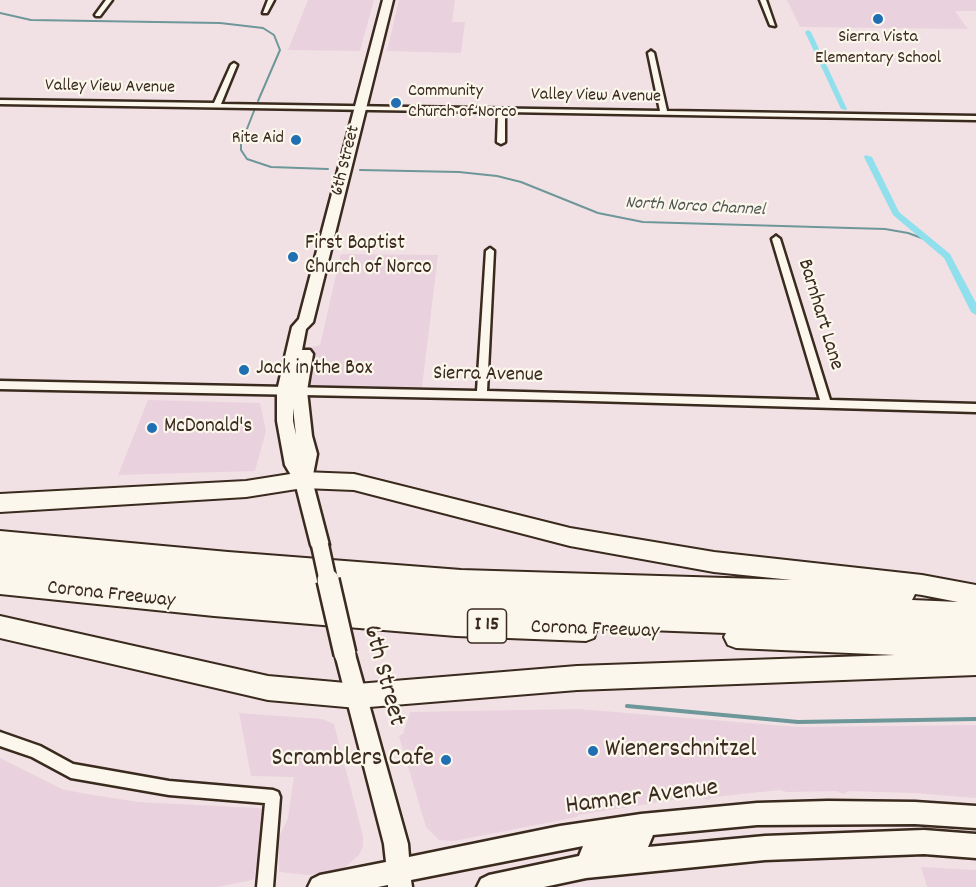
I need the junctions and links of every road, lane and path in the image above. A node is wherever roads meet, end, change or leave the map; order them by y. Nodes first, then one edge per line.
1 (109, 0) edge
2 (271, 0) edge
3 (388, 0) edge
4 (763, 0) edge
5 (265, 12) dead end
6 (98, 15) dead end
7 (773, 25) dead end
8 (651, 53) dead end
9 (234, 65) dead end
10 (0, 102) edge
11 (217, 105) junction
12 (360, 107) junction
13 (502, 110) junction
14 (664, 113) junction
15 (976, 118) edge
16 (501, 142) dead end
17 (776, 239) dead end
18 (489, 251) dead end
19 (0, 385) edge
20 (292, 391) junction
21 (482, 394) junction
22 (826, 402) junction
23 (976, 408) edge
24 (303, 480) junction
25 (0, 503) edge
26 (0, 540) edge
27 (0, 554) edge
28 (0, 568) edge
29 (0, 585) edge
30 (976, 596) edge
31 (976, 613) edge
32 (0, 627) edge
33 (976, 633) edge
34 (976, 648) edge
35 (976, 664) edge
36 (357, 696) junction
37 (0, 739) edge
38 (976, 817) edge
39 (641, 825) junction
40 (976, 846) edge
41 (586, 866) junction
42 (399, 879) edge
43 (265, 887) edge
44 (320, 887) edge
45 (489, 887) edge

1 - 6 street
2 - 5 street
3 - 12 main road, 6th Street
4 - 7 street
8 - 14 street
9 - 11 street
10 - 11 street, Valley View Avenue
11 - 12 street, Valley View Avenue
12 - 13 street, Valley View Avenue
12 - 20 main road, 6th Street
13 - 14 street, Valley View Avenue
13 - 16 street
14 - 15 street, Valley View Avenue
17 - 22 street, Barnhart Lane
18 - 21 street
19 - 20 street, Sierra Avenue
20 - 21 street, Sierra Avenue
20 - 24 main road, 6th Street
21 - 22 street, Sierra Avenue
22 - 23 street, Sierra Avenue
24 - 25 highway
24 - 30 highway
24 - 36 main road, 6th Street, bridge
26 - 30 highway, I 15
27 - 31 highway
28 - 33 highway
29 - 34 highway, Corona Freeway / I 15
32 - 36 highway
35 - 36 highway
36 - 42 main road, 6th Street
37 - 43 street
38 - 39 main road, Hamner Avenue
39 - 41 main road
39 - 42 main road, Hamner Avenue
40 - 41 main road
41 - 45 main road
42 - 44 main road, Hamner Avenue

